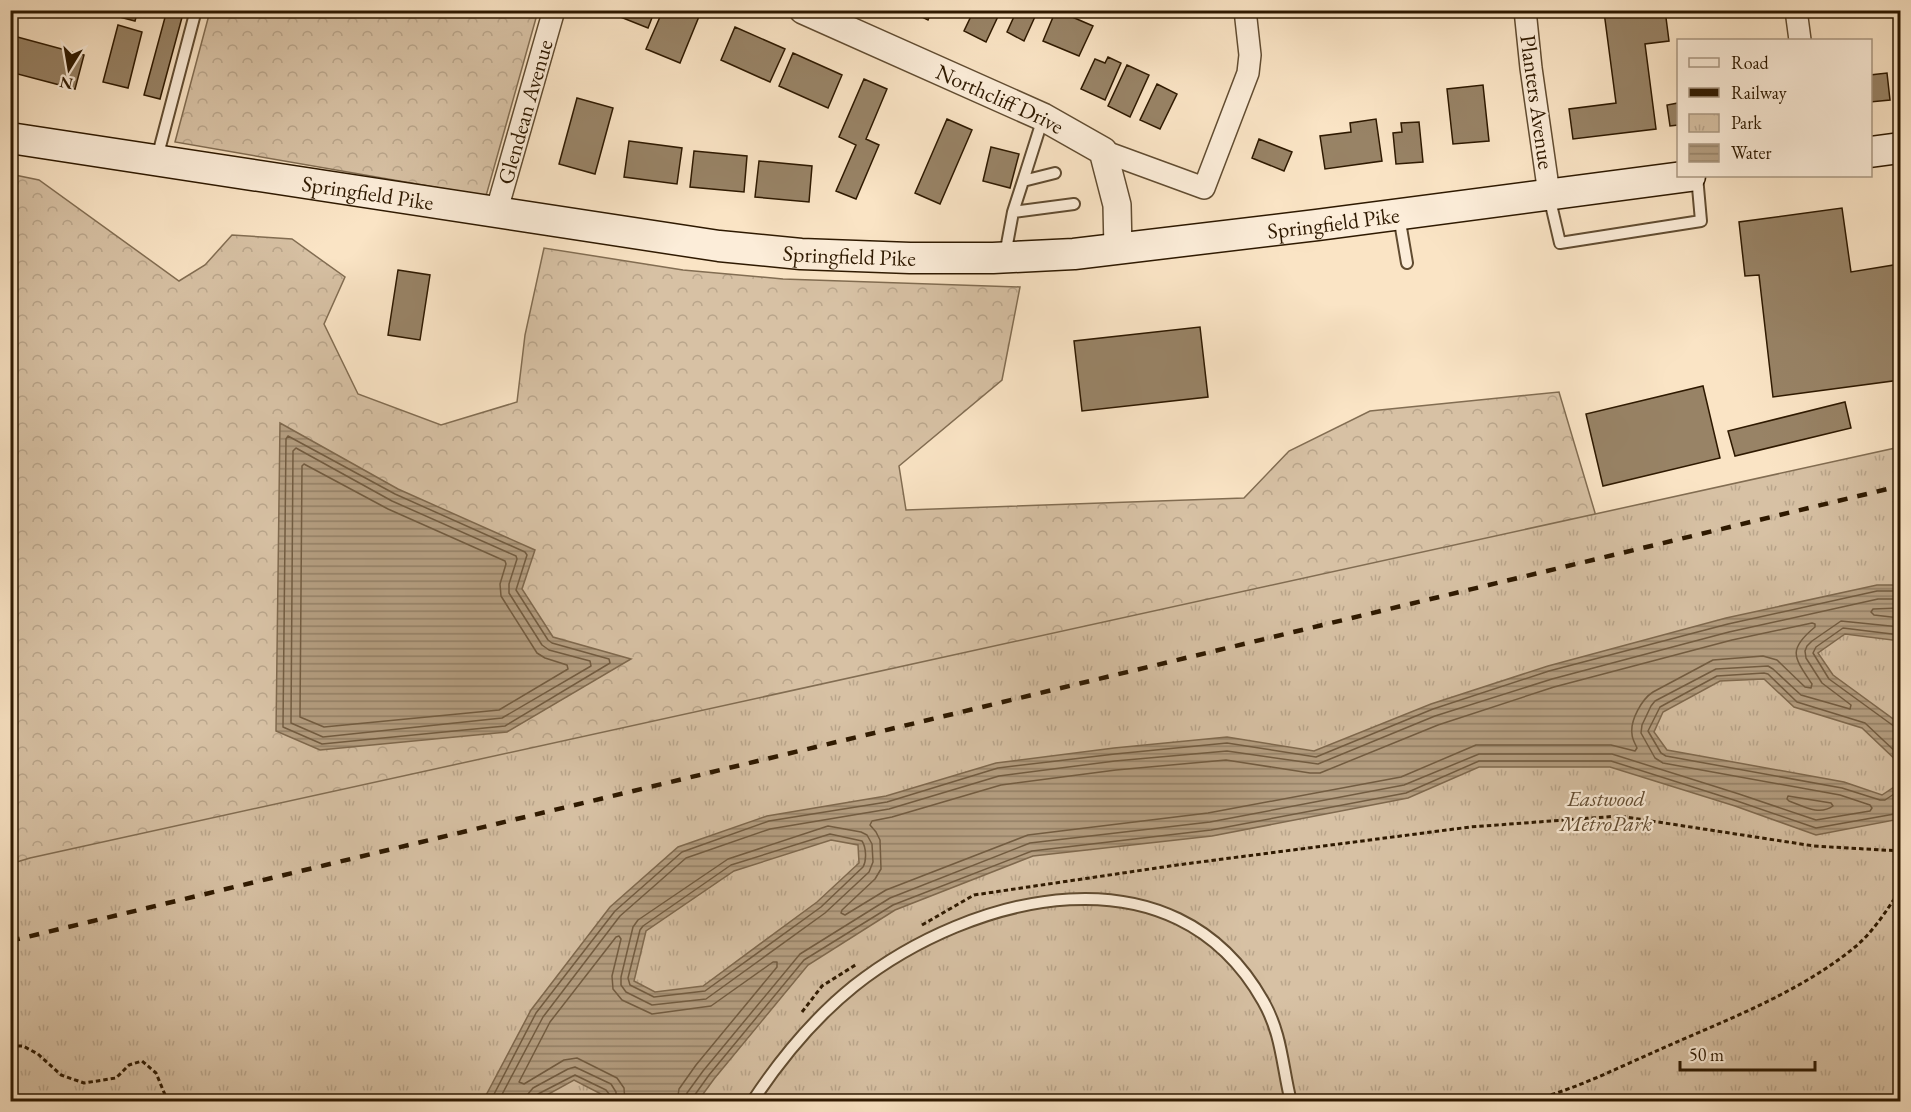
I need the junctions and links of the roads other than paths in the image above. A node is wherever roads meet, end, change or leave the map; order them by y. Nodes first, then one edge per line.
1 (196, 10) edge
2 (554, 10) edge
3 (803, 10) edge
4 (1245, 10) edge
5 (1525, 10) edge
6 (1796, 10) edge
7 (1800, 39) edge
8 (1043, 117) junction
9 (10, 138) edge
10 (1900, 148) edge
11 (1103, 151) junction
12 (1872, 152) edge
13 (157, 160) junction
14 (1055, 173) dead end
15 (1682, 177) edge
16 (1697, 177) edge
17 (1023, 181) junction
18 (1549, 194) junction
19 (1074, 204) dead end
20 (1013, 212) junction
21 (496, 213) junction
22 (1399, 214) junction
23 (1118, 249) junction
24 (1005, 257) junction
25 (1407, 263) dead end
26 (752, 1101) edge
27 (1291, 1101) edge

1 - 13 lane
2 - 21 street, Glendean Avenue
3 - 8 street, Northcliff Drive
4 - 11 street
5 - 18 street, Planters Avenue
6 - 7 street
8 - 11 street, Northcliff Drive
8 - 17 lane
9 - 13 main road, Springfield Pike
10 - 12 main road
11 - 23 street
13 - 21 main road, Springfield Pike
14 - 17 lane
15 - 18 main road, Springfield Pike
16 - 18 lane
17 - 20 lane
18 - 22 main road, Springfield Pike
19 - 20 lane
20 - 24 lane
21 - 24 main road, Springfield Pike
22 - 23 main road, Springfield Pike
22 - 25 lane
23 - 24 main road, Springfield Pike
26 - 27 lane

